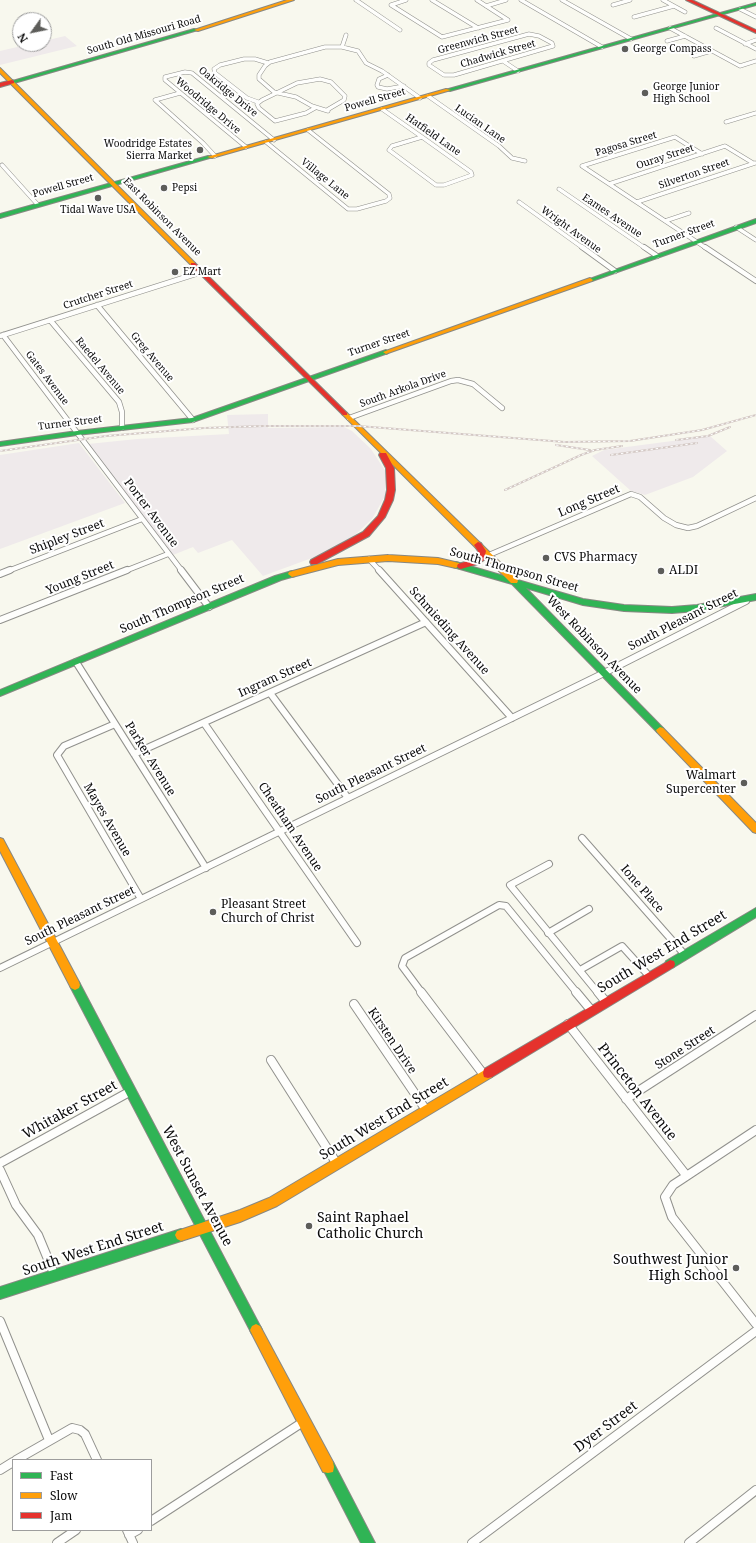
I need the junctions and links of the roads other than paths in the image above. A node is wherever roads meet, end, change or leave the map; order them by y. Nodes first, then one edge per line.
1 (292, 0) edge
2 (356, 0) edge
3 (406, 0) edge
4 (432, 0) edge
5 (477, 0) edge
6 (506, 0) edge
7 (521, 0) edge
8 (562, 0) edge
9 (630, 0) edge
10 (663, 0) edge
11 (688, 0) edge
12 (693, 0) edge
13 (613, 5) dead end
14 (756, 5) edge
15 (486, 6) junction
16 (674, 6) junction
17 (705, 7) junction
18 (740, 9) junction
19 (685, 12) dead end
20 (719, 15) junction
21 (634, 17) dead end
22 (756, 17) edge
23 (478, 28) junction
24 (670, 28) junction
25 (716, 28) dead end
26 (400, 30) dead end
27 (756, 33) edge
28 (346, 35) dead end
29 (684, 36) junction
30 (631, 39) junction
31 (756, 40) edge
32 (667, 41) dead end
33 (745, 44) junction
34 (553, 46) joint
35 (342, 47) junction
36 (602, 47) junction
37 (756, 49) edge
38 (711, 51) junction
39 (694, 56) dead end
40 (503, 61) junction
41 (756, 61) edge
42 (268, 63) junction
43 (0, 70) edge
44 (518, 70) junction
45 (388, 75) junction
46 (167, 76) joint
47 (447, 76) joint
48 (12, 82) junction
49 (0, 85) edge
50 (404, 86) junction
51 (180, 92) junction
52 (277, 92) junction
53 (424, 97) junction
54 (258, 102) junction
55 (315, 108) junction
56 (382, 109) junction
57 (756, 113) edge
58 (726, 122) dead end
59 (308, 130) junction
60 (422, 137) junction
61 (270, 141) junction
62 (246, 147) junction
63 (702, 154) junction
64 (215, 156) junction
65 (525, 161) dead end
66 (755, 163) edge
67 (2, 165) dead end
68 (114, 184) junction
69 (609, 184) junction
70 (559, 189) dead end
71 (518, 202) dead end
72 (637, 202) junction
73 (38, 205) junction
74 (689, 213) dead end
75 (0, 216) edge
76 (666, 221) junction
77 (756, 221) edge
78 (736, 227) junction
79 (756, 240) edge
80 (696, 242) junction
81 (657, 256) junction
82 (615, 271) junction
83 (202, 272) junction
84 (756, 281) edge
85 (97, 305) junction
86 (50, 320) junction
87 (1, 335) edge
88 (310, 379) junction
89 (502, 408) dead end
90 (349, 418) junction
91 (193, 420) junction
92 (122, 428) junction
93 (77, 433) junction
94 (0, 444) edge
95 (378, 445) junction
96 (406, 473) junction
97 (391, 479) junction
98 (756, 498) edge
99 (142, 519) junction
100 (478, 544) junction
101 (338, 551) junction
102 (168, 554) junction
103 (489, 555) junction
104 (369, 559) junction
105 (338, 562) junction
106 (461, 566) junction
107 (0, 574) edge
108 (290, 574) junction
109 (516, 582) junction
110 (754, 597) edge
111 (208, 607) junction
112 (0, 620) edge
113 (426, 622) junction
114 (76, 662) junction
115 (604, 673) junction
116 (0, 693) edge
117 (270, 693) junction
118 (512, 718) junction
119 (204, 723) junction
120 (115, 724) junction
121 (134, 754) junction
122 (348, 798) junction
123 (756, 829) edge
124 (280, 832) junction
125 (582, 838) dead end
126 (0, 842) edge
127 (549, 864) dead end
128 (206, 868) junction
129 (141, 899) junction
130 (589, 909) dead end
131 (756, 912) edge
132 (548, 932) junction
133 (53, 942) junction
134 (357, 944) dead end
135 (685, 955) junction
136 (0, 968) edge
137 (580, 970) junction
138 (649, 976) junction
139 (606, 1002) junction
140 (354, 1004) dead end
141 (591, 1010) junction
142 (756, 1015) edge
143 (568, 1024) junction
144 (271, 1060) dead end
145 (484, 1075) junction
146 (131, 1091) junction
147 (626, 1099) junction
148 (426, 1110) junction
149 (756, 1130) edge
150 (0, 1163) edge
151 (337, 1164) junction
152 (0, 1170) edge
153 (686, 1175) junction
154 (204, 1228) junction
155 (55, 1276) junction
156 (0, 1293) edge
157 (0, 1321) edge
158 (756, 1324) edge
159 (756, 1331) edge
160 (305, 1422) junction
161 (49, 1440) junction
162 (18, 1459) edge
163 (97, 1459) edge
164 (12, 1463) edge
165 (0, 1470) edge
166 (756, 1490) edge
167 (152, 1520) edge
168 (75, 1531) edge
169 (57, 1543) edge
170 (368, 1543) edge
171 (472, 1543) edge
172 (689, 1543) edge

1 - 48 main road, South Old Missouri Road
2 - 26 street
3 - 23 street
4 - 23 street
5 - 15 street
6 - 15 street
7 - 36 street
8 - 30 street
9 - 13 street
10 - 16 street
11 - 17 main road
12 - 17 main road
14 - 18 main road, Powell Street
15 - 23 street
16 - 19 street
16 - 21 street
17 - 20 main road
18 - 20 main road, Powell Street
18 - 22 street
20 - 24 main road, Powell Street
20 - 27 main road
24 - 29 street
24 - 30 main road, Powell Street
25 - 33 street
28 - 35 street
29 - 32 street
29 - 38 street
30 - 36 main road, Powell Street
31 - 33 street
33 - 37 street
34 - 40 street, Chadwick Street
34 - 47 street, Greenwich Street
35 - 42 street
35 - 45 street, Lucian Lane
36 - 44 main road, Powell Street
38 - 39 street
38 - 41 street
40 - 44 street
40 - 47 street, Chadwick Street
42 - 52 street
42 - 54 street
43 - 48 main road, East Robinson Avenue
44 - 53 main road, Powell Street
45 - 50 street, Lucian Lane
45 - 50 street
46 - 51 street, Woodridge Drive
46 - 61 street, Oakridge Drive
48 - 49 main road, South Old Missouri Road
48 - 68 main road, East Robinson Avenue
50 - 53 street, Lucian Lane
51 - 62 street, Woodridge Drive
51 - 64 street
52 - 54 street
52 - 55 street
52 - 55 street
53 - 56 main road, Powell Street
53 - 65 street, Lucian Lane
54 - 55 street
56 - 59 main road, Powell Street
56 - 60 street, Hatfield Lane
57 - 58 street
59 - 61 main road, Powell Street
59 - 61 street, Village Lane
60 - 60 street, Hatfield Lane
61 - 62 main road, Powell Street
62 - 64 main road, Powell Street
63 - 66 street, Ouray Street
63 - 69 street, Ouray Street
63 - 69 street, Pagosa Street
64 - 68 main road, Powell Street
66 - 72 street, Silverton Street
67 - 73 street
68 - 73 main road, Powell Street
68 - 83 main road, East Robinson Avenue
69 - 72 street
70 - 81 street, Eames Avenue
71 - 82 street, Wright Avenue
72 - 76 street
73 - 75 main road, Powell Street
74 - 76 street
76 - 80 street
77 - 78 main road, Turner Street
78 - 79 street
78 - 80 main road, Turner Street
80 - 81 main road, Turner Street
80 - 84 street
81 - 82 main road, Turner Street
82 - 88 main road, Turner Street
83 - 85 street, Crutcher Street
83 - 88 main road, East Robinson Avenue
85 - 86 street, Crutcher Street
85 - 91 street, Greg Avenue
86 - 87 street, Crutcher Street
86 - 92 street, Raedel Avenue
87 - 93 street, Gates Avenue
88 - 90 main road, West Robinson Avenue
88 - 91 main road, Turner Street
89 - 90 street, South Arkola Drive
90 - 95 main road, West Robinson Avenue
91 - 92 main road, Turner Street
92 - 93 main road, Turner Street
93 - 94 main road, Turner Street
93 - 99 street, Porter Avenue
95 - 96 main road, West Robinson Avenue
95 - 97 main road
96 - 97 main road
96 - 100 main road, West Robinson Avenue
97 - 101 main road
98 - 103 street, Long Street
99 - 102 street, Porter Avenue
99 - 107 street, Shipley Street
100 - 103 main road, West Robinson Avenue
100 - 106 main road
101 - 105 main road
101 - 108 main road
102 - 111 street, Porter Avenue
102 - 112 street, Young Street
103 - 109 main road, West Robinson Avenue
104 - 105 main road, South Thompson Street
104 - 106 main road, South Thompson Street
104 - 113 street, Schmieding Avenue
105 - 108 main road, South Thompson Street
106 - 109 main road, South Thompson Street
108 - 111 main road, South Thompson Street
109 - 110 main road, South Thompson Street
109 - 115 main road, West Robinson Avenue
110 - 115 street, South Pleasant Street
111 - 114 main road, South Thompson Street
113 - 117 street, Ingram Street
113 - 118 street, Schmieding Avenue
114 - 116 main road, South Thompson Street
114 - 120 street, Parker Avenue
115 - 118 street, South Pleasant Street
115 - 123 main road, West Robinson Avenue
117 - 119 street, Ingram Street
117 - 122 street
118 - 122 street, South Pleasant Street
119 - 121 street, Ingram Street
119 - 124 street, Cheatham Avenue
120 - 121 street, Parker Avenue
120 - 129 street, Mayes Avenue
121 - 128 street, Parker Avenue
122 - 124 street, South Pleasant Street
124 - 128 street, South Pleasant Street
124 - 134 street, Cheatham Avenue
125 - 135 street, Ione Place
126 - 133 main road, West Sunset Avenue
127 - 132 street
128 - 129 street, South Pleasant Street
129 - 133 street, South Pleasant Street
130 - 132 street
131 - 135 main road, South West End Street
132 - 137 street
133 - 136 street, South Pleasant Street
133 - 146 main road, West Sunset Avenue
135 - 138 main road, South West End Street
137 - 138 street
137 - 139 street
138 - 139 main road, South West End Street
139 - 141 main road, South West End Street
140 - 148 street, Kirsten Drive
141 - 143 main road, South West End Street
141 - 145 street
142 - 147 street, Stone Street
143 - 145 main road, South West End Street
143 - 147 street, Princeton Avenue
144 - 151 street
145 - 148 main road, South West End Street
146 - 150 street, Whitaker Street
146 - 154 main road, West Sunset Avenue
147 - 153 street, Princeton Avenue
148 - 151 main road, South West End Street
149 - 153 street
151 - 154 main road, South West End Street
152 - 155 street
153 - 158 street
154 - 155 main road, South West End Street
154 - 160 main road, West Sunset Avenue
155 - 156 main road, South West End Street
157 - 161 street
159 - 171 street, Dyer Street
160 - 167 street
160 - 170 main road, West Sunset Avenue
161 - 162 street
161 - 163 street
164 - 165 street
166 - 172 street
168 - 169 street

